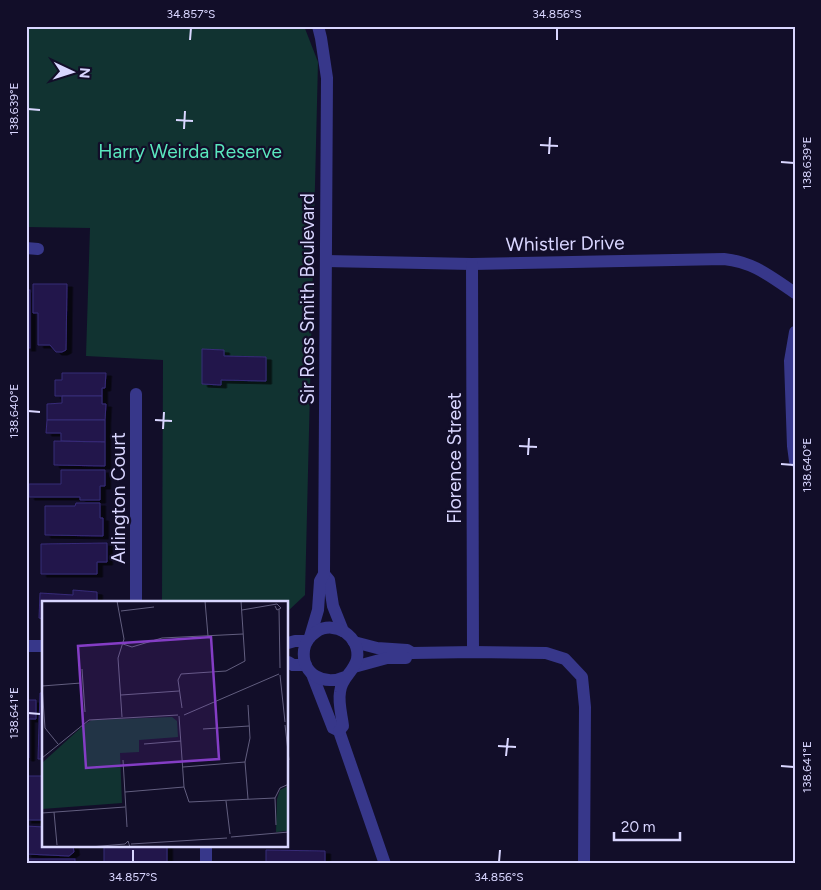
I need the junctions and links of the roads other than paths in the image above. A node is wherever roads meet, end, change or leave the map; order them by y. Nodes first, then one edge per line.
1 (318, 26) edge
2 (326, 261) junction
3 (472, 264) junction
4 (795, 293) edge
5 (795, 332) edge
6 (136, 394) dead end
7 (795, 461) edge
8 (324, 574) junction
9 (136, 601) edge
10 (343, 630) junction
11 (309, 639) junction
12 (354, 642) junction
13 (289, 643) edge
14 (26, 646) edge
15 (42, 646) edge
16 (473, 652) junction
17 (412, 654) junction
18 (289, 663) edge
19 (354, 667) junction
20 (309, 669) junction
21 (345, 677) junction
22 (339, 732) junction
23 (206, 848) edge
24 (206, 864) edge
25 (385, 864) edge
26 (584, 864) edge

1 - 2 street, Sir Ross Smith Boulevard
2 - 3 street, Whistler Drive
2 - 8 street, Sir Ross Smith Boulevard
3 - 4 street, Whistler Drive
3 - 16 street, Florence Street
5 - 7 street
6 - 9 street, Arlington Court
8 - 10 street, Sir Ross Smith Boulevard
8 - 11 street, Sir Ross Smith Boulevard
10 - 11 street
10 - 12 street
11 - 13 street
11 - 20 street
12 - 17 street
12 - 19 street
14 - 15 street
16 - 17 street
16 - 26 street
17 - 19 street
18 - 20 street
19 - 21 street
20 - 21 street
20 - 22 street
21 - 22 street
22 - 25 street
23 - 24 street

